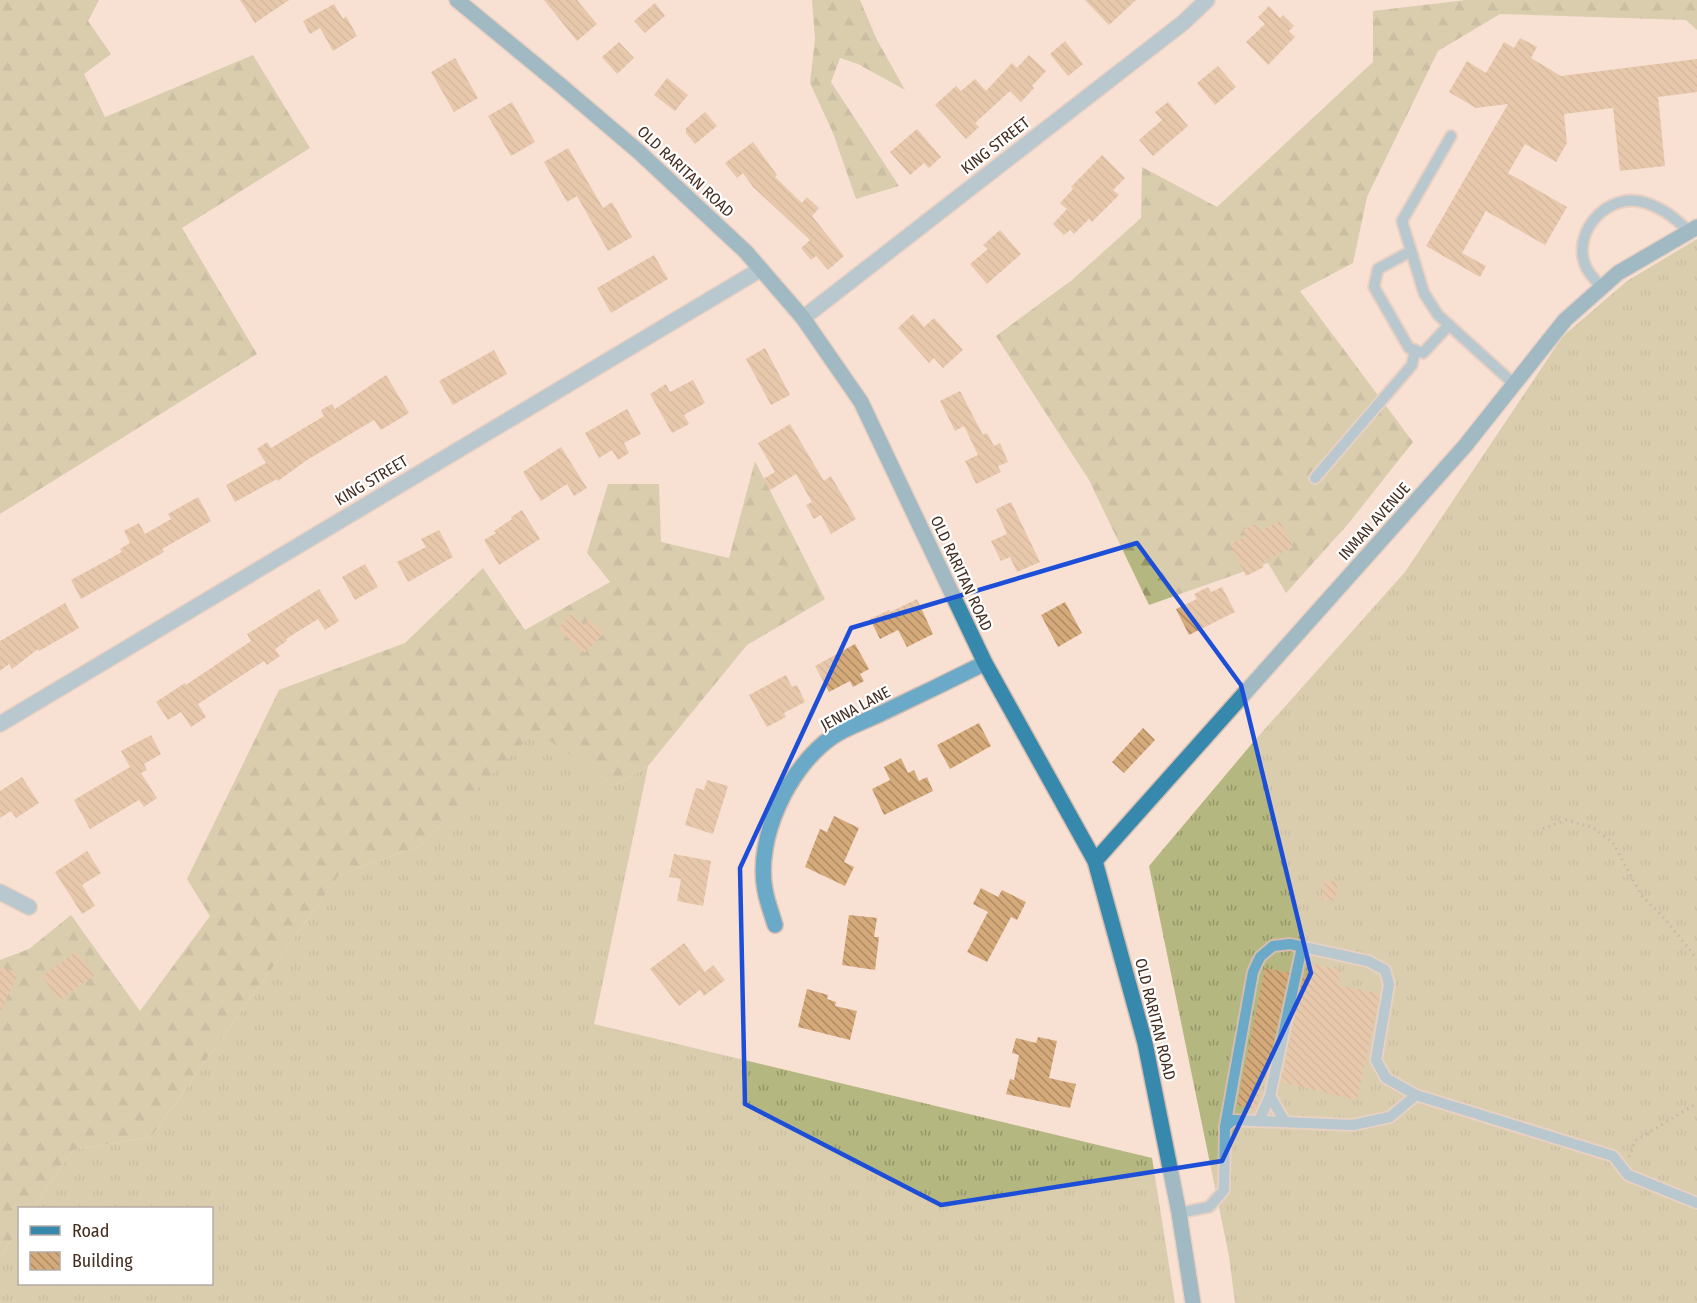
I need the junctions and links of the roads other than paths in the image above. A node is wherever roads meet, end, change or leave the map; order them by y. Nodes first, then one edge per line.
1 (457, 0) edge
2 (1208, 0) edge
3 (1451, 136) dead end
4 (1693, 229) edge
5 (1411, 251) junction
6 (761, 269) junction
7 (1602, 288) junction
8 (804, 318) junction
9 (1449, 325) junction
10 (1415, 350) junction
11 (1514, 384) junction
12 (1315, 478) dead end
13 (985, 663) junction
14 (0, 724) edge
15 (1095, 861) junction
16 (0, 892) edge
17 (29, 907) dead end
18 (775, 925) dead end
19 (1302, 947) junction
20 (1416, 1095) junction
21 (1270, 1096) junction
22 (1259, 1121) junction
23 (1285, 1122) junction
24 (1225, 1127) junction
25 (1697, 1203) edge
26 (1179, 1213) junction
27 (1193, 1303) edge

1 - 6 main road, OLD RARITAN ROAD
2 - 8 street, KING STREET
3 - 5 lane
4 - 7 main road, INMAN AVENUE
4 - 7 lane
5 - 9 lane
5 - 10 lane
6 - 8 main road, OLD RARITAN ROAD
6 - 14 street, KING STREET
7 - 11 main road, INMAN AVENUE
8 - 13 main road, OLD RARITAN ROAD
9 - 10 lane
9 - 11 lane
10 - 12 lane
11 - 15 main road, INMAN AVENUE
13 - 15 main road, OLD RARITAN ROAD
13 - 18 street, JENNA LANE
15 - 26 main road, OLD RARITAN ROAD
16 - 17 street
19 - 20 lane
19 - 21 lane
19 - 24 lane
20 - 23 lane
20 - 25 lane
21 - 22 lane
21 - 23 lane
22 - 23 lane
22 - 24 lane
24 - 26 lane
26 - 27 main road, OLD RARITAN ROAD

